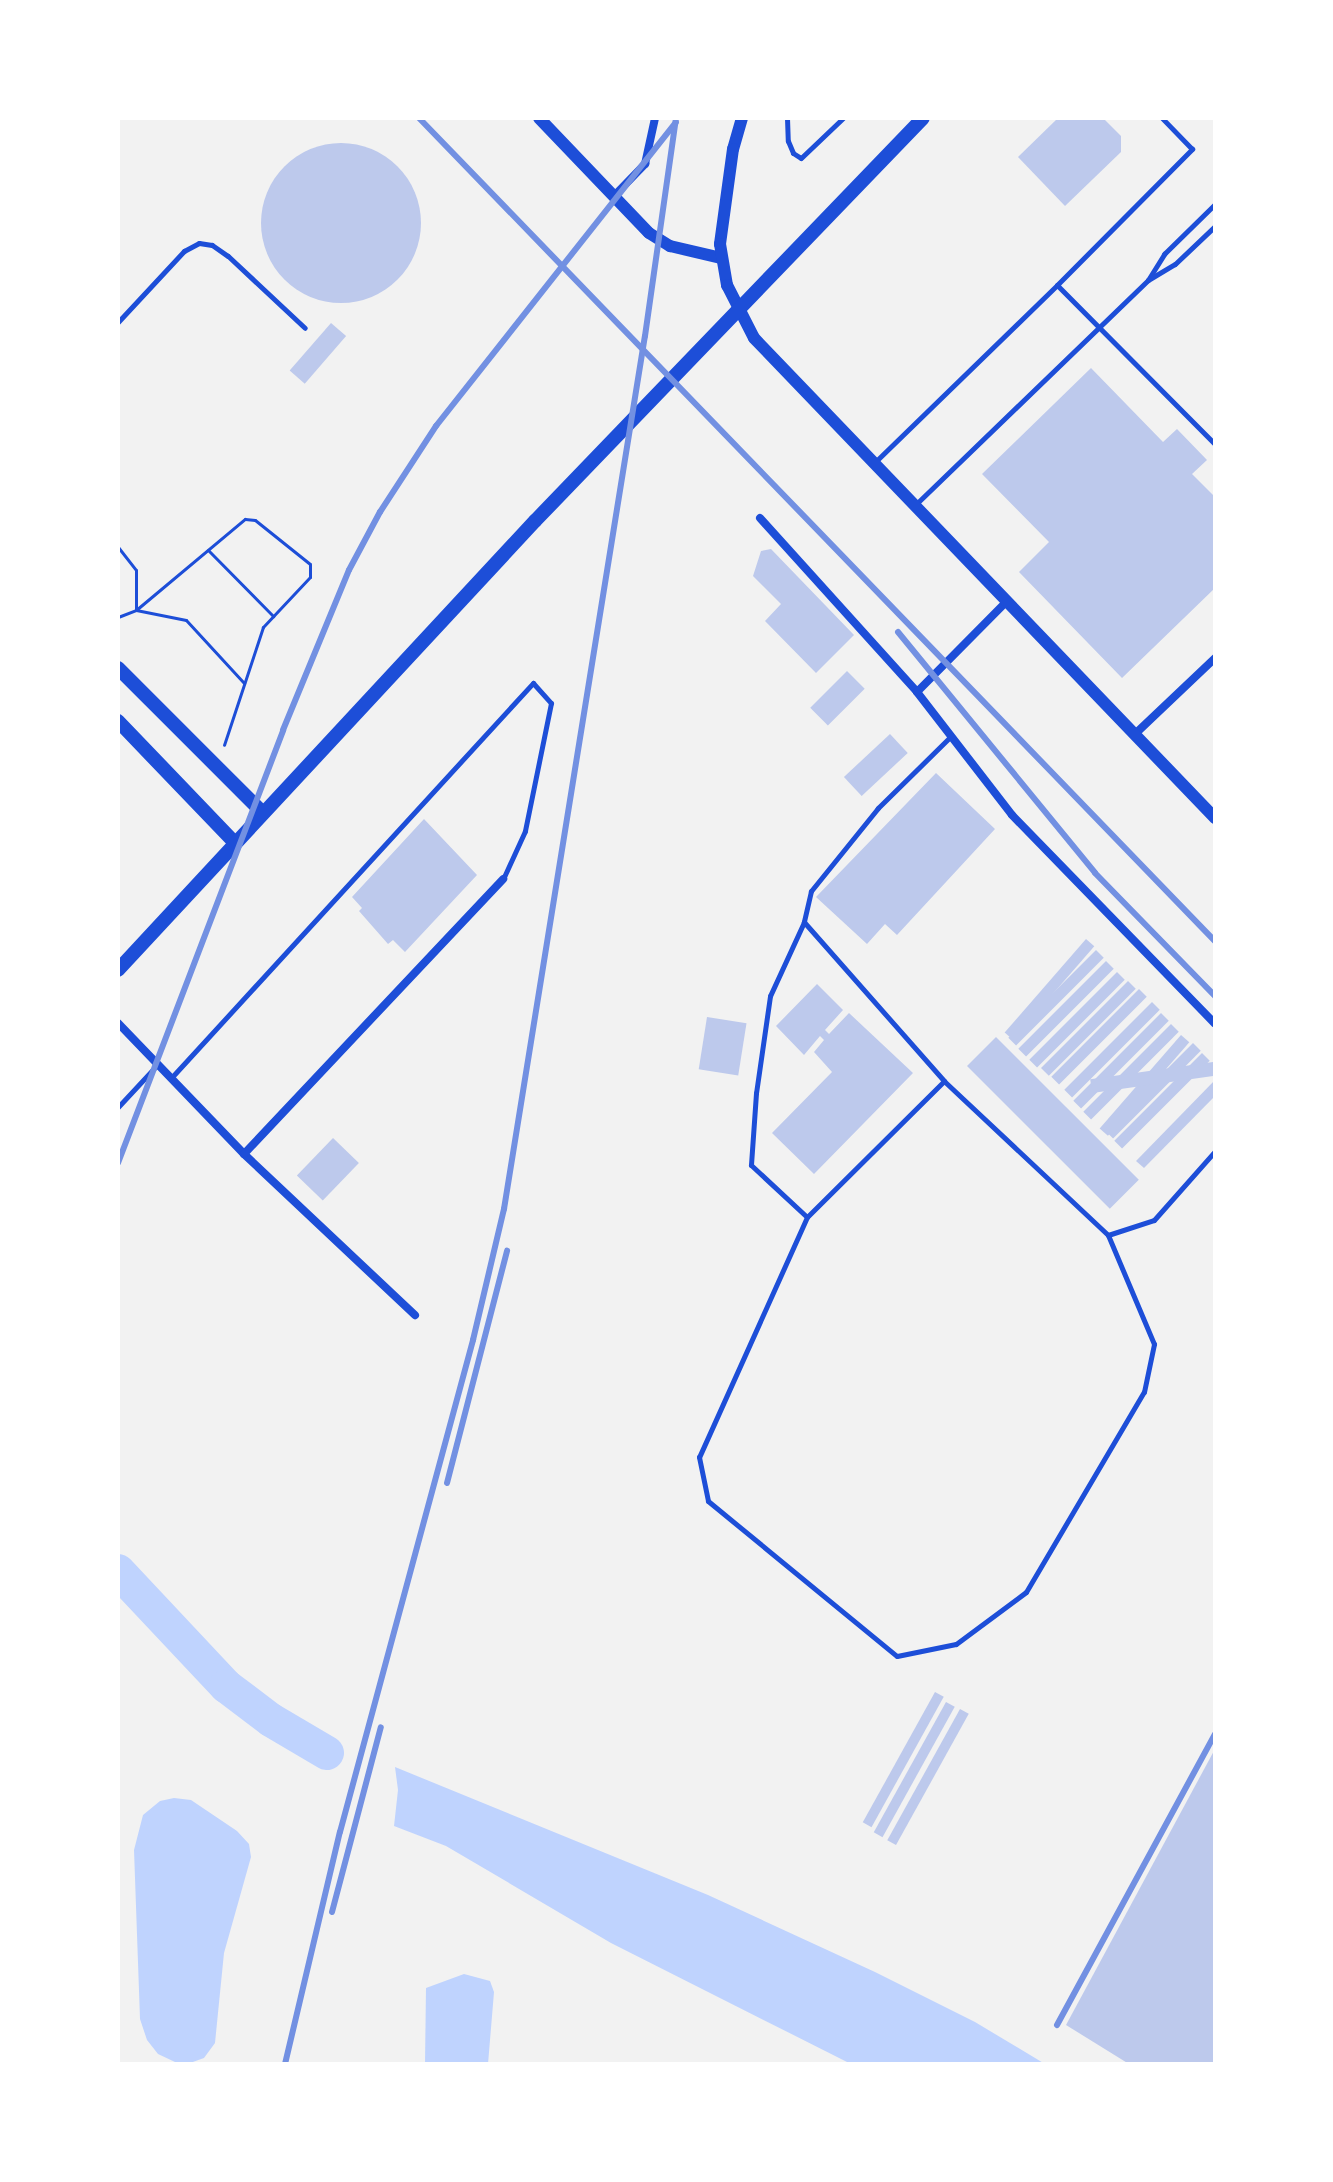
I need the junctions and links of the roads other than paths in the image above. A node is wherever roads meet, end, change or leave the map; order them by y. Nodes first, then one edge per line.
1 (539, 118) edge
2 (655, 118) edge
3 (742, 118) edge
4 (787, 118) edge
5 (843, 118) edge
6 (923, 118) edge
7 (1162, 118) edge
8 (614, 196) junction
9 (1215, 204) edge
10 (1215, 226) edge
11 (1192, 227) junction
12 (1202, 238) junction
13 (721, 258) junction
14 (1148, 280) junction
15 (1057, 285) junction
16 (118, 322) edge
17 (1099, 327) junction
18 (305, 328) dead end
19 (1215, 444) edge
20 (873, 465) junction
21 (913, 506) junction
22 (760, 518) dead end
23 (1006, 602) junction
24 (1215, 658) edge
25 (118, 668) edge
26 (917, 692) junction
27 (118, 721) edge
28 (1134, 735) junction
29 (951, 736) junction
30 (262, 812) junction
31 (1215, 818) edge
32 (234, 842) junction
33 (503, 879) joint
34 (804, 922) junction
35 (118, 970) edge
36 (118, 1023) edge
37 (1215, 1024) edge
38 (157, 1064) junction
39 (171, 1078) junction
40 (944, 1081) junction
41 (118, 1107) edge
42 (1215, 1151) edge
43 (244, 1154) junction
44 (807, 1217) junction
45 (1108, 1235) junction
46 (415, 1315) dead end

1 - 8 street
2 - 8 street
3 - 13 street
4 - 5 lane
6 - 30 main road
7 - 15 lane
8 - 13 street
9 - 11 lane
10 - 12 lane
11 - 12 lane
11 - 14 lane
12 - 14 lane
13 - 20 street
14 - 17 lane
15 - 17 lane
15 - 20 lane
16 - 18 lane
17 - 19 lane
17 - 21 lane
20 - 21 street
21 - 23 street
22 - 26 street
23 - 26 street
23 - 28 street
24 - 28 street
25 - 30 main road
26 - 29 street
27 - 32 main road
28 - 31 street
29 - 34 lane
29 - 37 street
30 - 32 main road
32 - 35 main road
33 - 39 lane
33 - 43 street
34 - 40 lane
34 - 44 lane
36 - 38 street
38 - 39 street
38 - 41 lane
39 - 43 street
40 - 44 lane
40 - 45 lane
42 - 45 lane
43 - 46 street
44 - 45 lane

